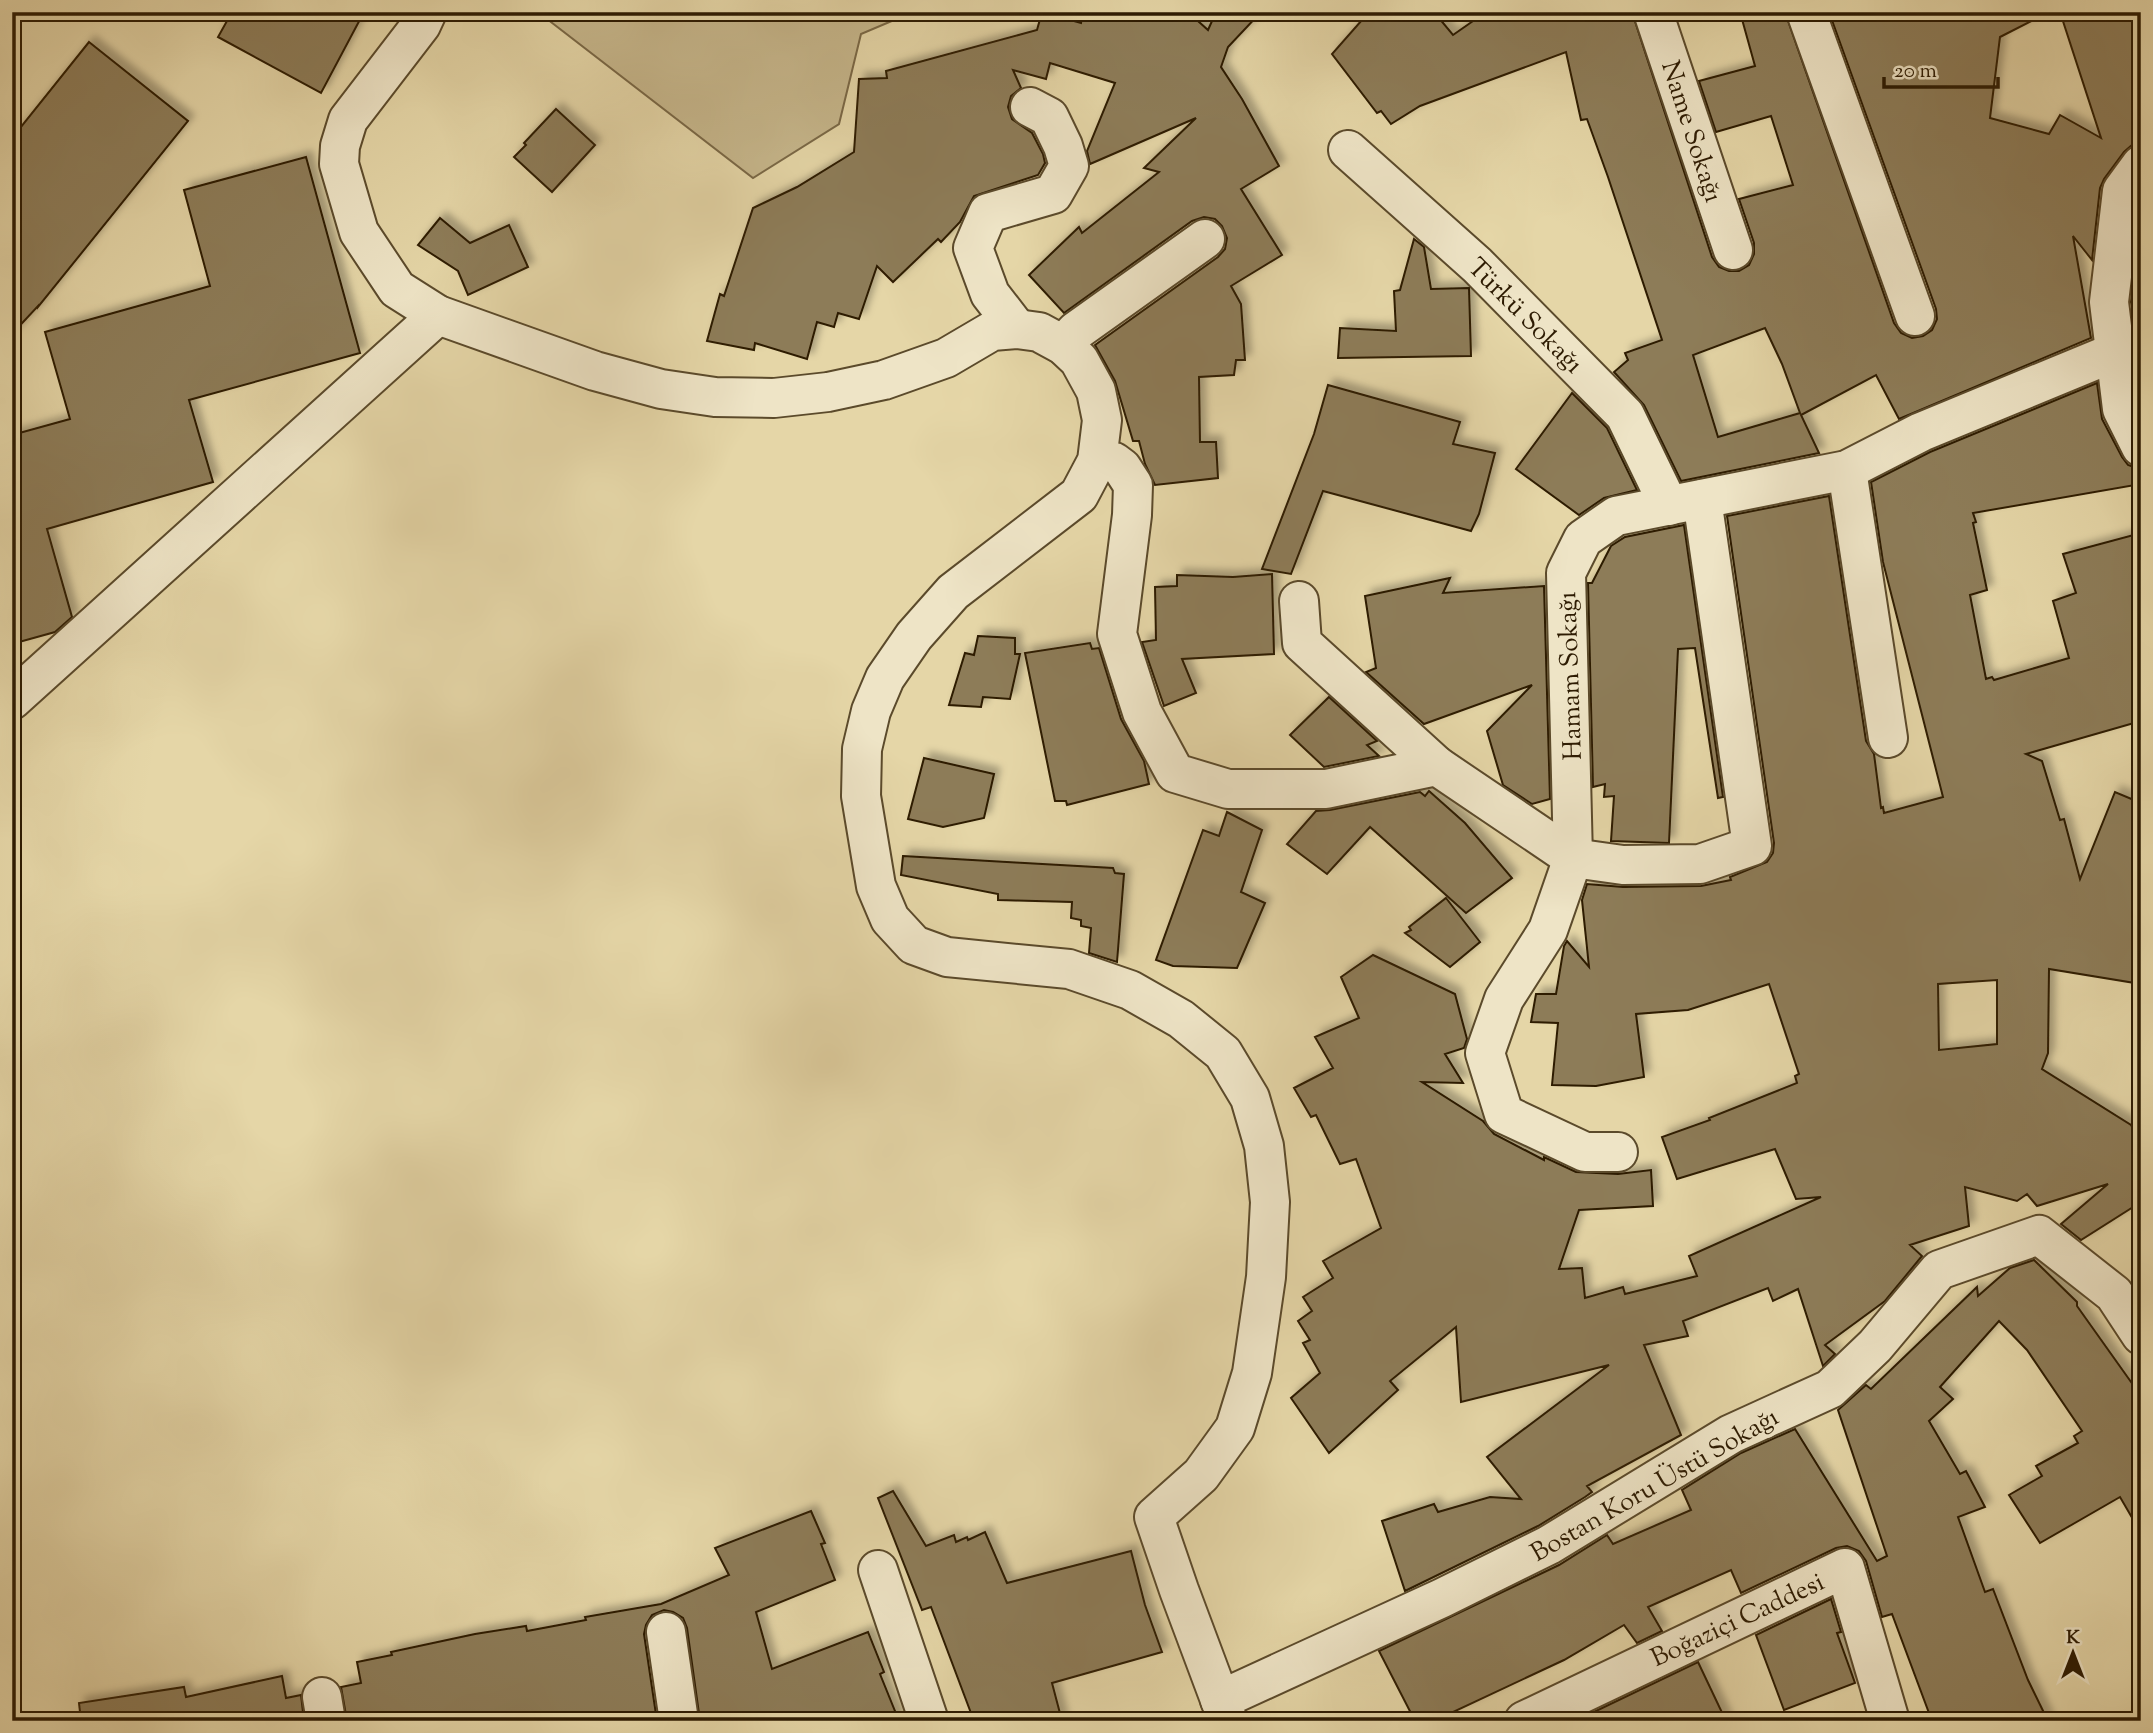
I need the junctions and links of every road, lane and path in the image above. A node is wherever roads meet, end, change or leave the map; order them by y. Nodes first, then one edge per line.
1 (427, 12) edge
2 (1653, 12) edge
3 (1805, 12) edge
4 (1030, 107) dead end
5 (1348, 150) dead end
6 (2141, 165) edge
7 (1205, 239) dead end
8 (1733, 250) dead end
9 (438, 315) junction
10 (1915, 316) dead end
11 (1017, 329) junction
12 (1063, 345) junction
13 (2115, 352) junction
14 (2131, 408) edge
15 (2141, 447) edge
16 (1097, 461) junction
17 (1847, 470) junction
18 (1686, 503) junction
19 (1300, 601) dead end
20 (12, 700) edge
21 (1888, 738) dead end
22 (1437, 766) junction
23 (1573, 858) junction
24 (1618, 1152) dead end
25 (2141, 1335) edge
26 (878, 1570) dead end
27 (666, 1632) dead end
28 (1224, 1710) edge
29 (679, 1721) edge
30 (929, 1721) edge
31 (1524, 1721) edge
32 (1890, 1721) edge

1 - 9 street
2 - 8 street, Name Sokağı
3 - 10 street
4 - 11 street
5 - 18 street, Türkü Sokağı
6 - 13 street
7 - 12 street
9 - 11 street
9 - 20 street
11 - 12 street
12 - 16 street
13 - 14 street
13 - 17 street, Hamam Sokağı
14 - 15 street
16 - 22 street
16 - 28 street
17 - 18 street, Hamam Sokağı
17 - 21 street
18 - 23 street, Hamam Sokağı
18 - 23 street, Türkü Sokağı
19 - 22 street
22 - 23 street
23 - 24 street, Hamam Sokağı
25 - 28 street, Bostan Koru Üstü Sokağı
26 - 30 street
27 - 29 street
31 - 32 street, Boğaziçi Caddesi

